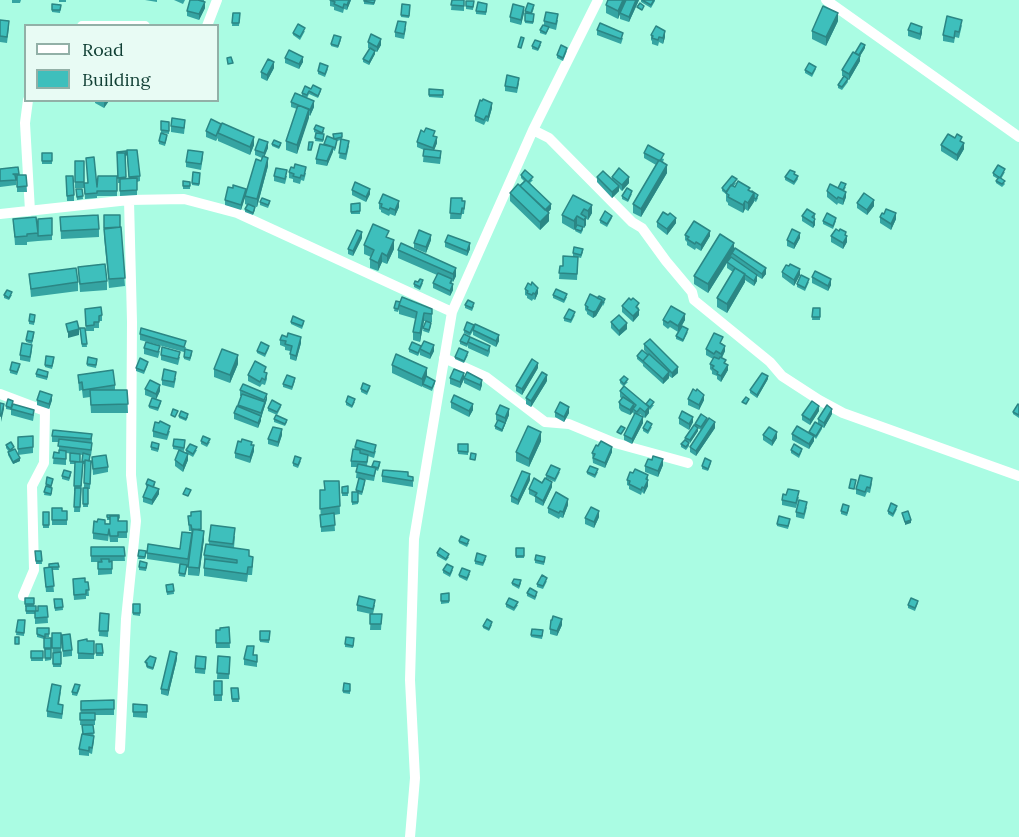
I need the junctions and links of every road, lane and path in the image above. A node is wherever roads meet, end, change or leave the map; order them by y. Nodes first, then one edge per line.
1 (217, 0) edge
2 (598, 0) edge
3 (825, 0) edge
4 (208, 24) edge
5 (28, 102) edge
6 (533, 130) junction
7 (1019, 137) edge
8 (129, 200) junction
9 (30, 211) junction
10 (0, 214) edge
11 (452, 312) junction
12 (444, 358) junction
13 (0, 394) edge
14 (688, 463) dead end
15 (1019, 476) edge
16 (23, 596) edge
17 (120, 749) dead end
18 (410, 837) edge

1 - 4 street
2 - 6 street
3 - 7 street
5 - 9 street
6 - 11 street
6 - 15 street
8 - 9 street
8 - 11 street
8 - 17 street
9 - 10 street
11 - 12 street
12 - 14 street
12 - 18 street
13 - 16 street

